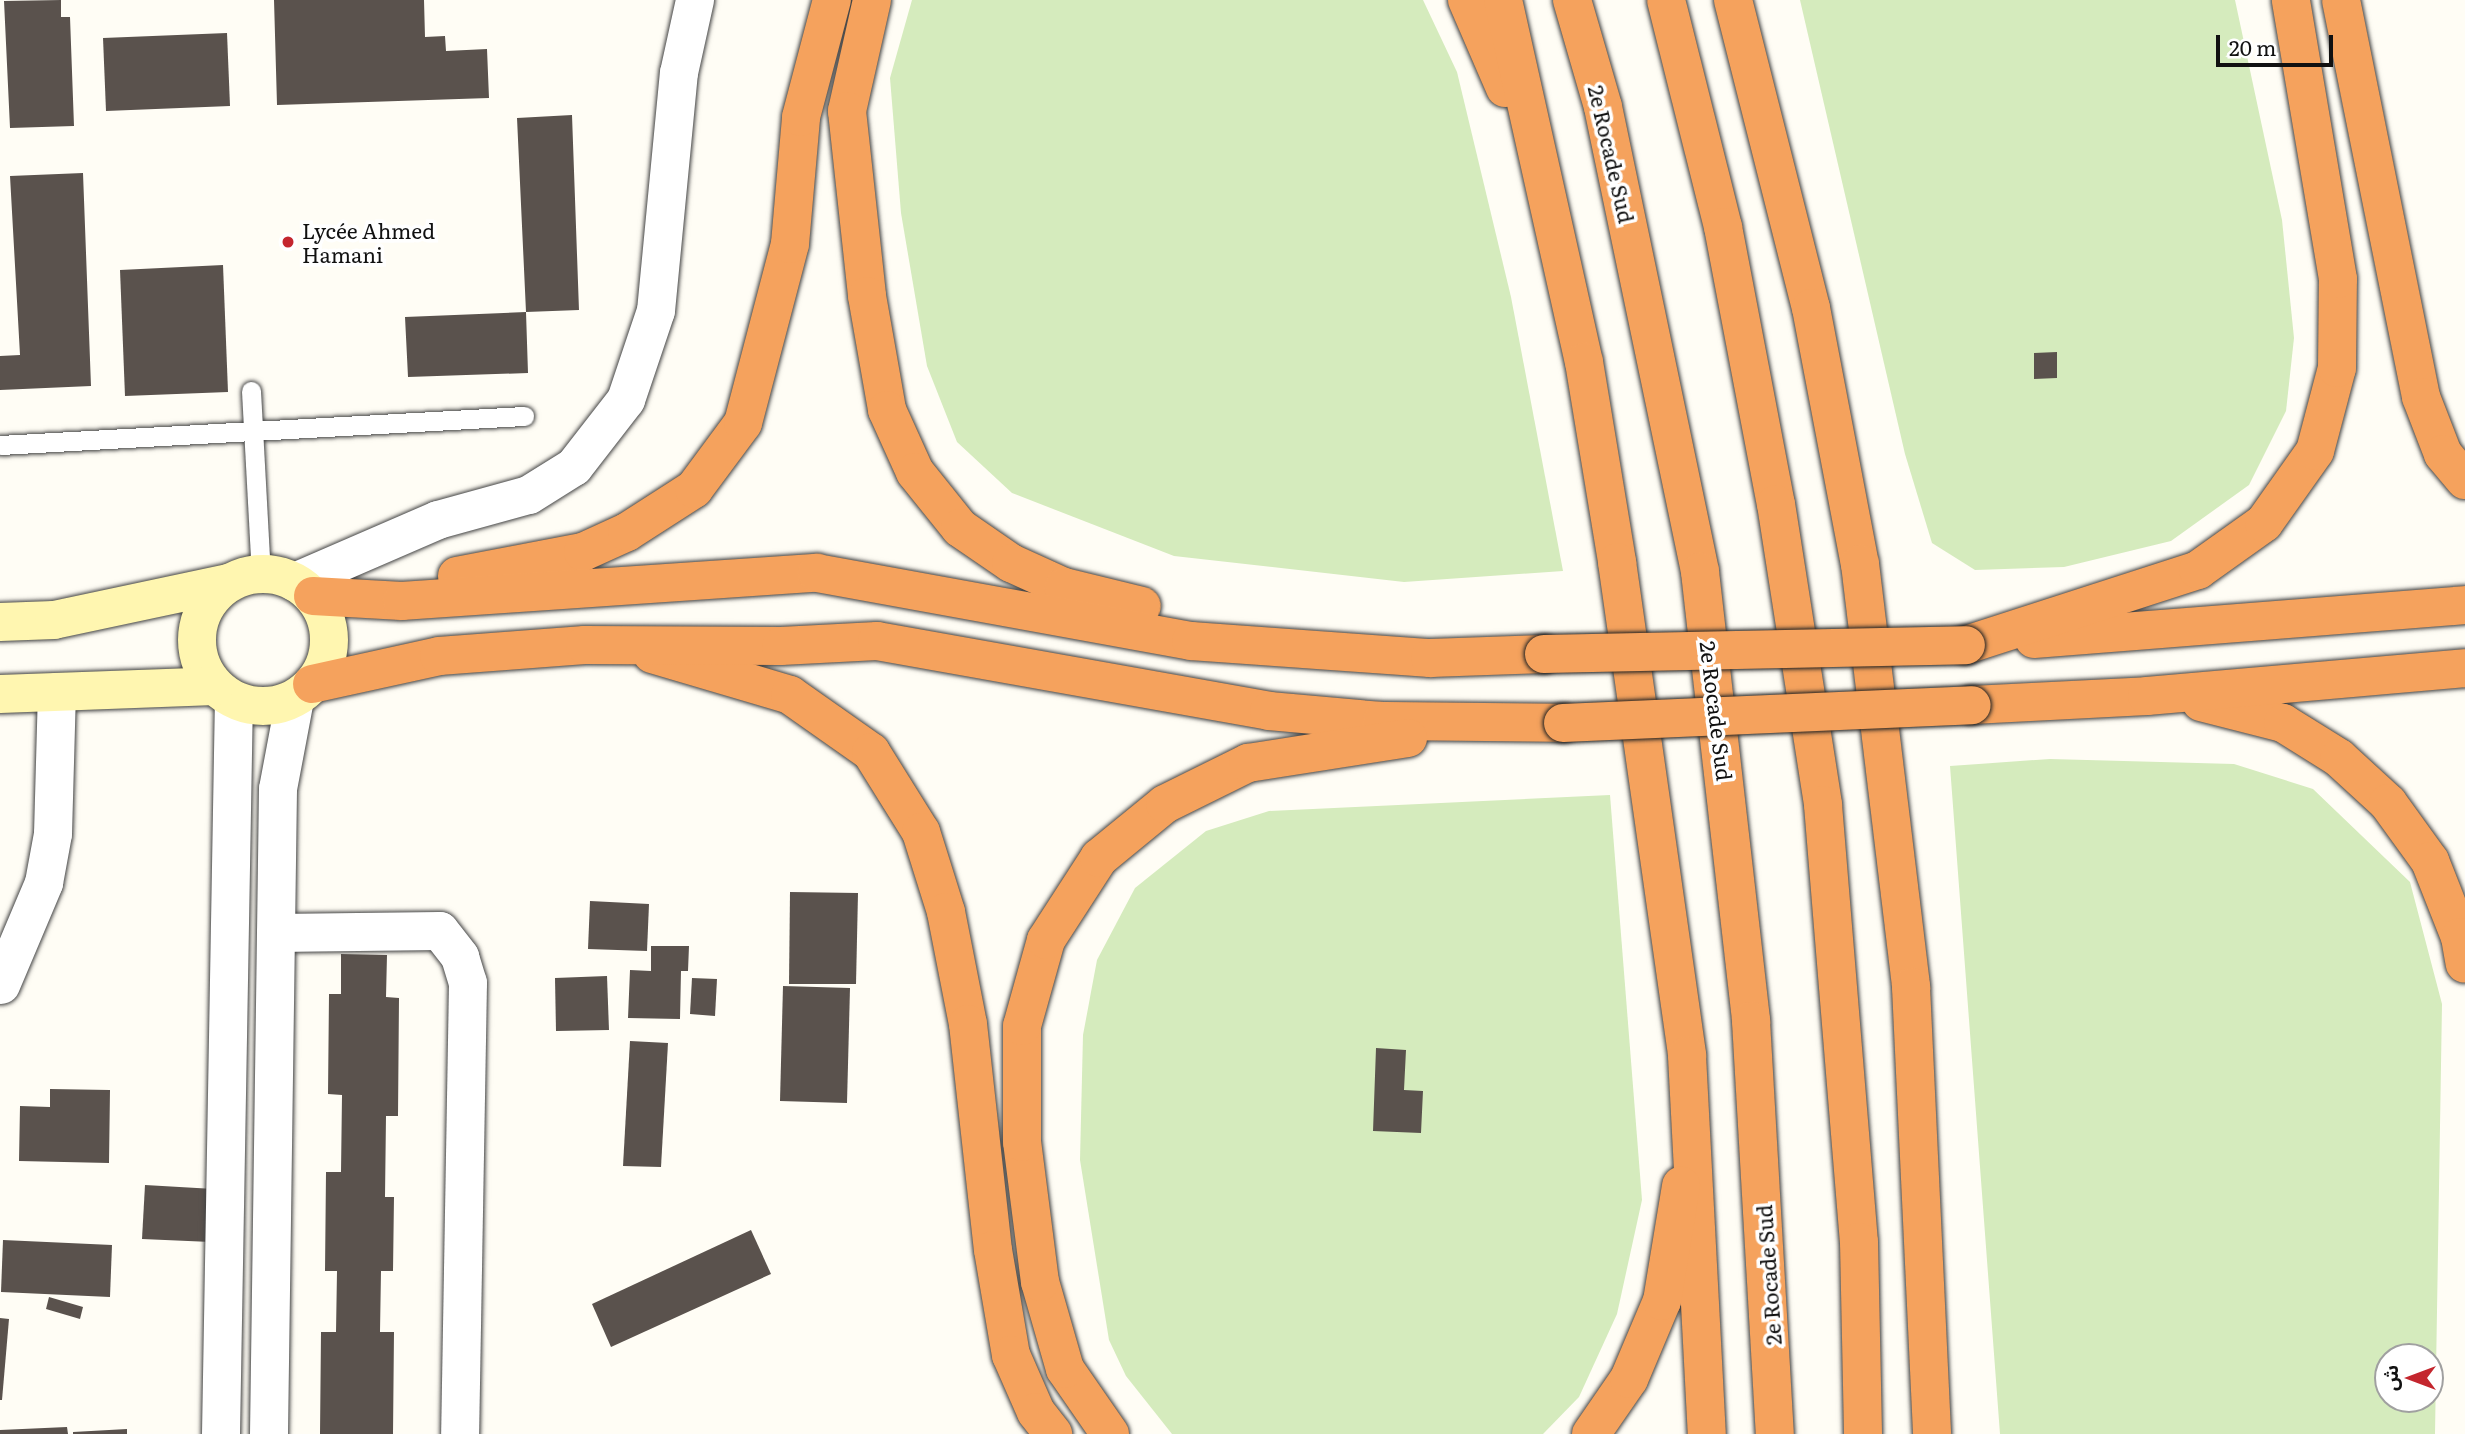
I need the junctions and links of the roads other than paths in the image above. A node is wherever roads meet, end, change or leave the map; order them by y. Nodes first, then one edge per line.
1 (695, 0) edge
2 (832, 0) edge
3 (872, 0) edge
4 (1467, 0) edge
5 (1503, 0) edge
6 (1572, 0) edge
7 (1666, 0) edge
8 (1733, 0) edge
9 (1745, 0) edge
10 (2291, 0) edge
11 (2341, 0) edge
12 (1811, 309) junction
13 (251, 391) dead end
14 (524, 416) dead end
15 (253, 435) junction
16 (0, 445) edge
17 (2465, 480) edge
18 (1604, 486) junction
19 (289, 587) junction
20 (2465, 605) edge
21 (0, 622) edge
22 (623, 644) junction
23 (1966, 645) junction
24 (1430, 658) junction
25 (2465, 668) edge
26 (303, 691) junction
27 (57, 692) junction
28 (225, 693) junction
29 (0, 694) edge
30 (2147, 696) junction
31 (1507, 722) junction
32 (276, 933) junction
33 (2465, 964) edge
34 (1, 985) edge
35 (1911, 987) junction
36 (1691, 1122) junction
37 (221, 1434) edge
38 (269, 1434) edge
39 (460, 1434) edge
40 (1053, 1434) edge
41 (1110, 1434) edge
42 (1591, 1434) edge
43 (1707, 1434) edge
44 (1775, 1434) edge
45 (1863, 1434) edge
46 (1932, 1434) edge
47 (1946, 1434) edge

1 - 19 street
2 - 19 highway
3 - 24 highway
4 - 18 highway
5 - 18 highway
6 - 44 highway, 2e Rocade Sud
7 - 45 highway
8 - 12 highway
9 - 12 highway
10 - 23 highway
11 - 17 highway
12 - 35 highway
13 - 15 lane
14 - 15 lane
15 - 16 lane
15 - 19 lane
18 - 36 highway
19 - 21 main road
19 - 24 highway
19 - 26 main road
19 - 28 main road
20 - 23 highway
22 - 26 highway
22 - 31 highway
22 - 40 highway
23 - 24 highway, bridge
25 - 30 highway
26 - 28 main road
26 - 32 street
27 - 28 main road
27 - 29 main road
27 - 34 street
28 - 37 street
30 - 31 highway, bridge
30 - 33 highway
31 - 41 highway
32 - 38 street
32 - 39 street
35 - 46 highway
35 - 47 highway
36 - 42 highway
36 - 43 highway

